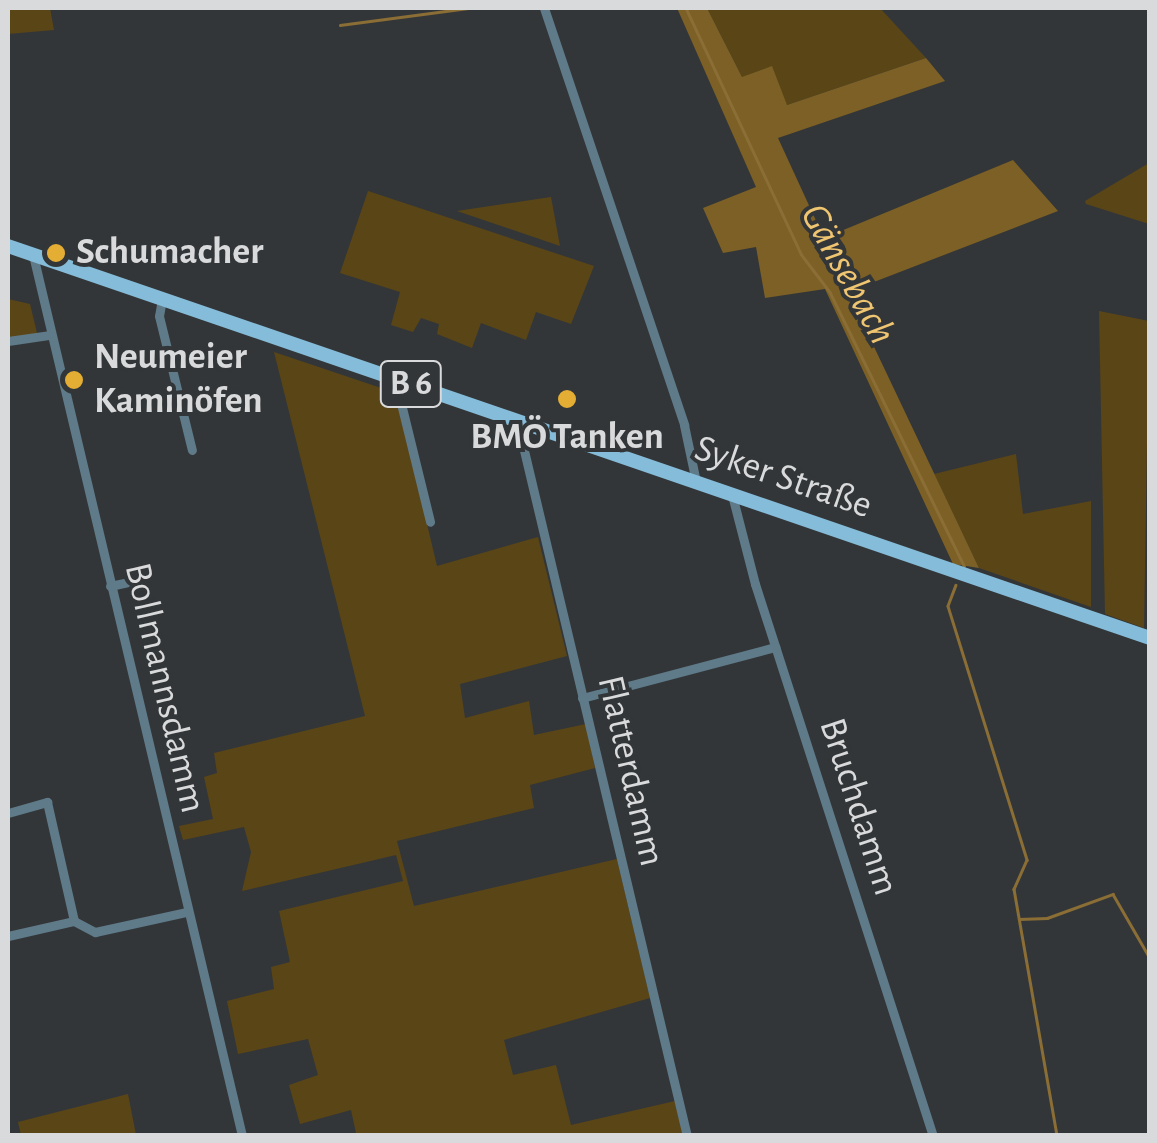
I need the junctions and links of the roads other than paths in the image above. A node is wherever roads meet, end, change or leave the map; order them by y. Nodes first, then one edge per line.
1 (544, 8) edge
2 (8, 246) edge
3 (33, 254) junction
4 (162, 299) junction
5 (49, 335) junction
6 (8, 341) edge
7 (396, 379) junction
8 (517, 421) junction
9 (192, 450) dead end
10 (696, 482) junction
11 (732, 495) junction
12 (430, 522) dead end
13 (138, 580) dead end
14 (110, 586) junction
15 (1150, 638) edge
16 (775, 646) junction
17 (582, 698) junction
18 (8, 812) edge
19 (186, 912) junction
20 (74, 921) junction
21 (8, 936) edge
22 (242, 1136) edge
23 (687, 1136) edge
24 (933, 1136) edge

1 - 10 street
2 - 3 main road, Syker Straße / B 6
3 - 4 main road, Syker Straße / B 6
3 - 5 street, Bollmannsdamm
4 - 7 main road, Syker Straße / B 6
4 - 9 street
5 - 6 street
5 - 14 street, Bollmannsdamm
7 - 8 main road, Syker Straße / B 6
7 - 12 street
8 - 10 main road, Syker Straße / B 6
8 - 17 street, Flatterdamm
10 - 11 main road, Syker Straße / B 6
11 - 15 main road, Syker Straße / B 6
11 - 16 street, Bruchdamm
13 - 14 street
14 - 19 street, Bollmannsdamm
16 - 17 street
16 - 24 street, Bruchdamm
17 - 23 street, Flatterdamm
18 - 20 street
19 - 20 street
19 - 22 street, Bollmannsdamm
20 - 21 street

